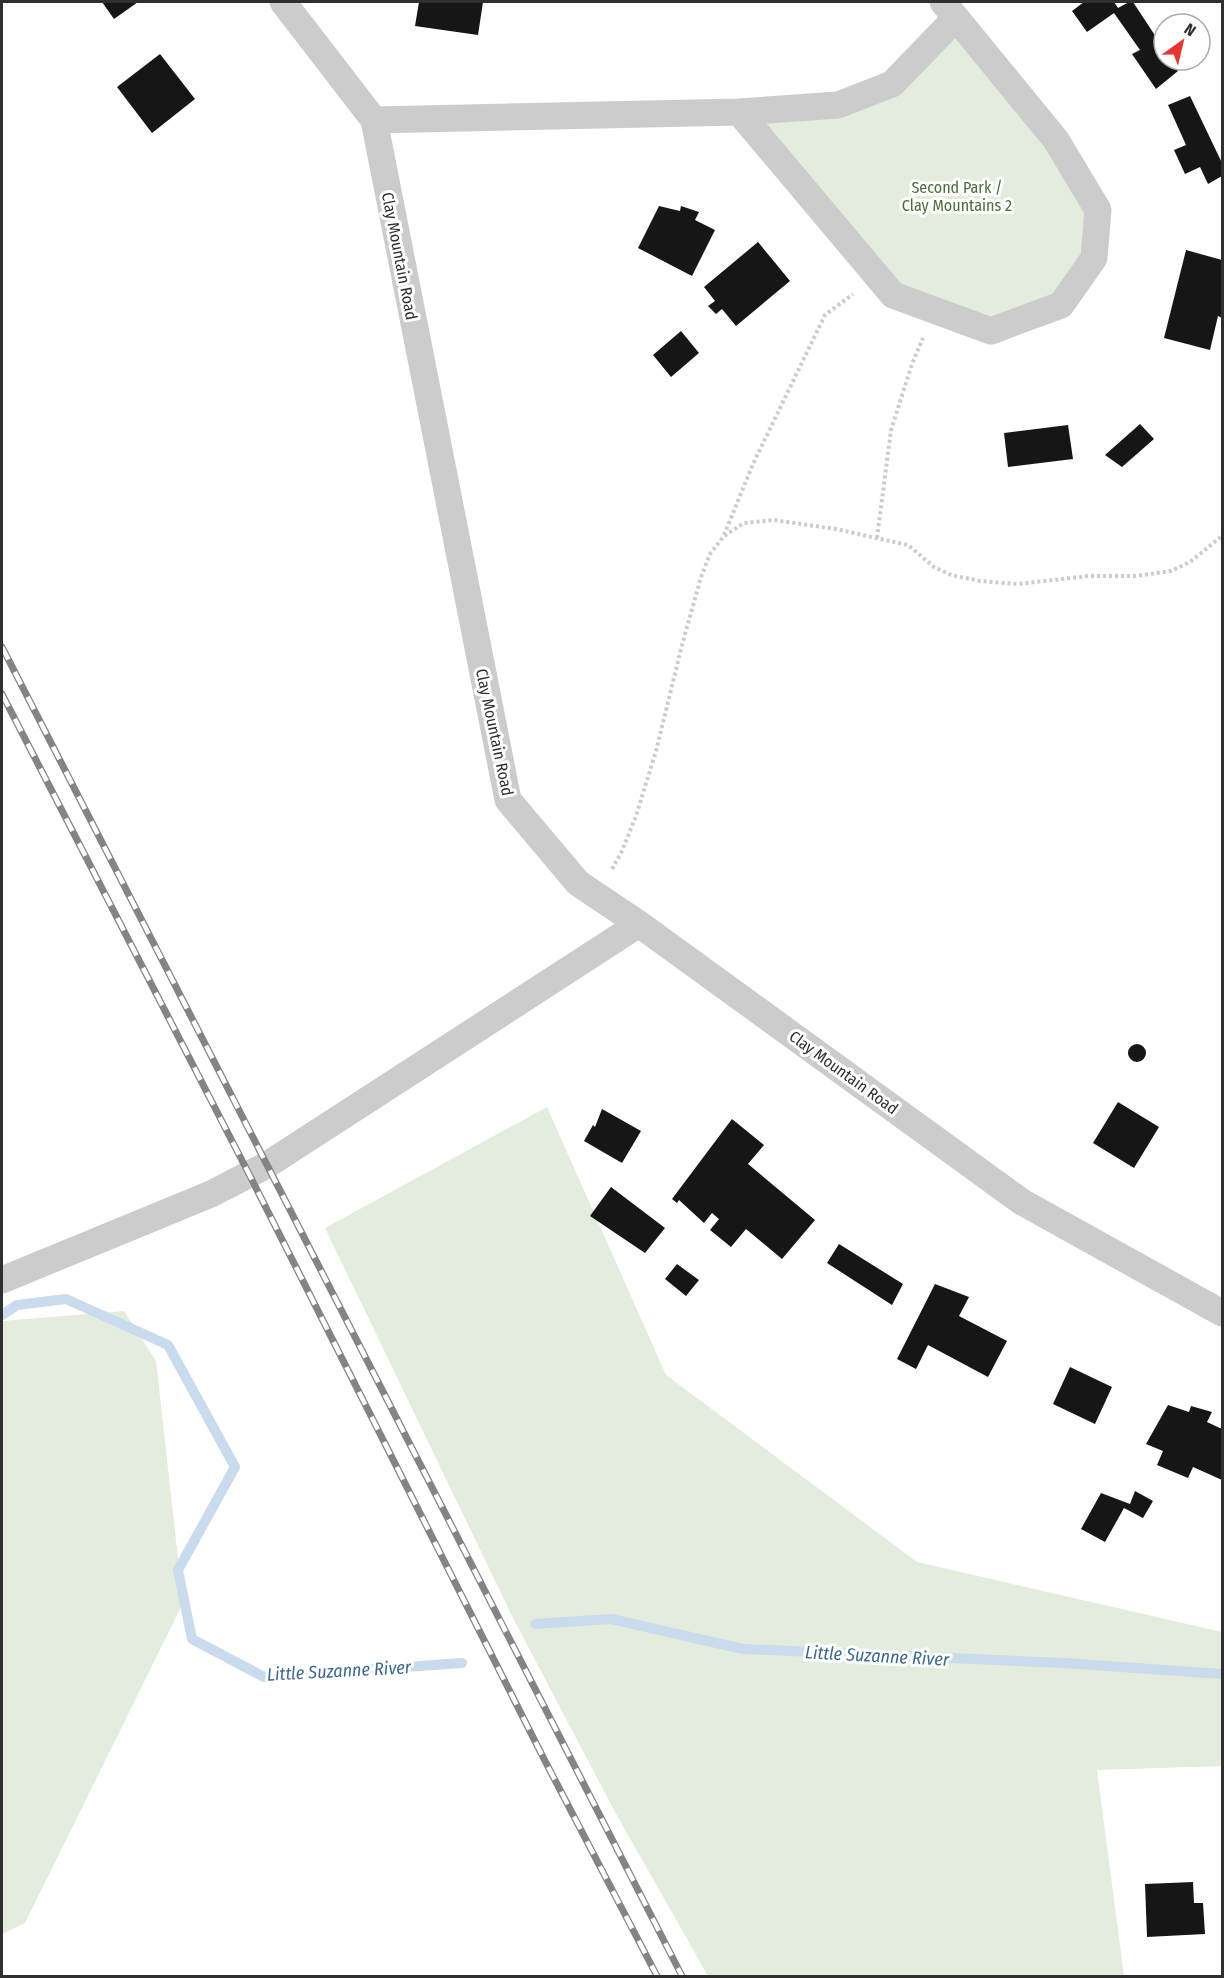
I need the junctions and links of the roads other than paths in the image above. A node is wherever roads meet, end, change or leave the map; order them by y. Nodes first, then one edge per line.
1 (283, 2) edge
2 (950, 10) edge
3 (739, 112) junction
4 (374, 120) junction
5 (639, 924) junction
6 (2, 1280) edge
7 (1222, 1313) edge

1 - 4 street, Clay Mountain Road
2 - 3 street
2 - 3 street
3 - 4 street
4 - 5 street, Clay Mountain Road
5 - 6 street
5 - 7 street, Clay Mountain Road

